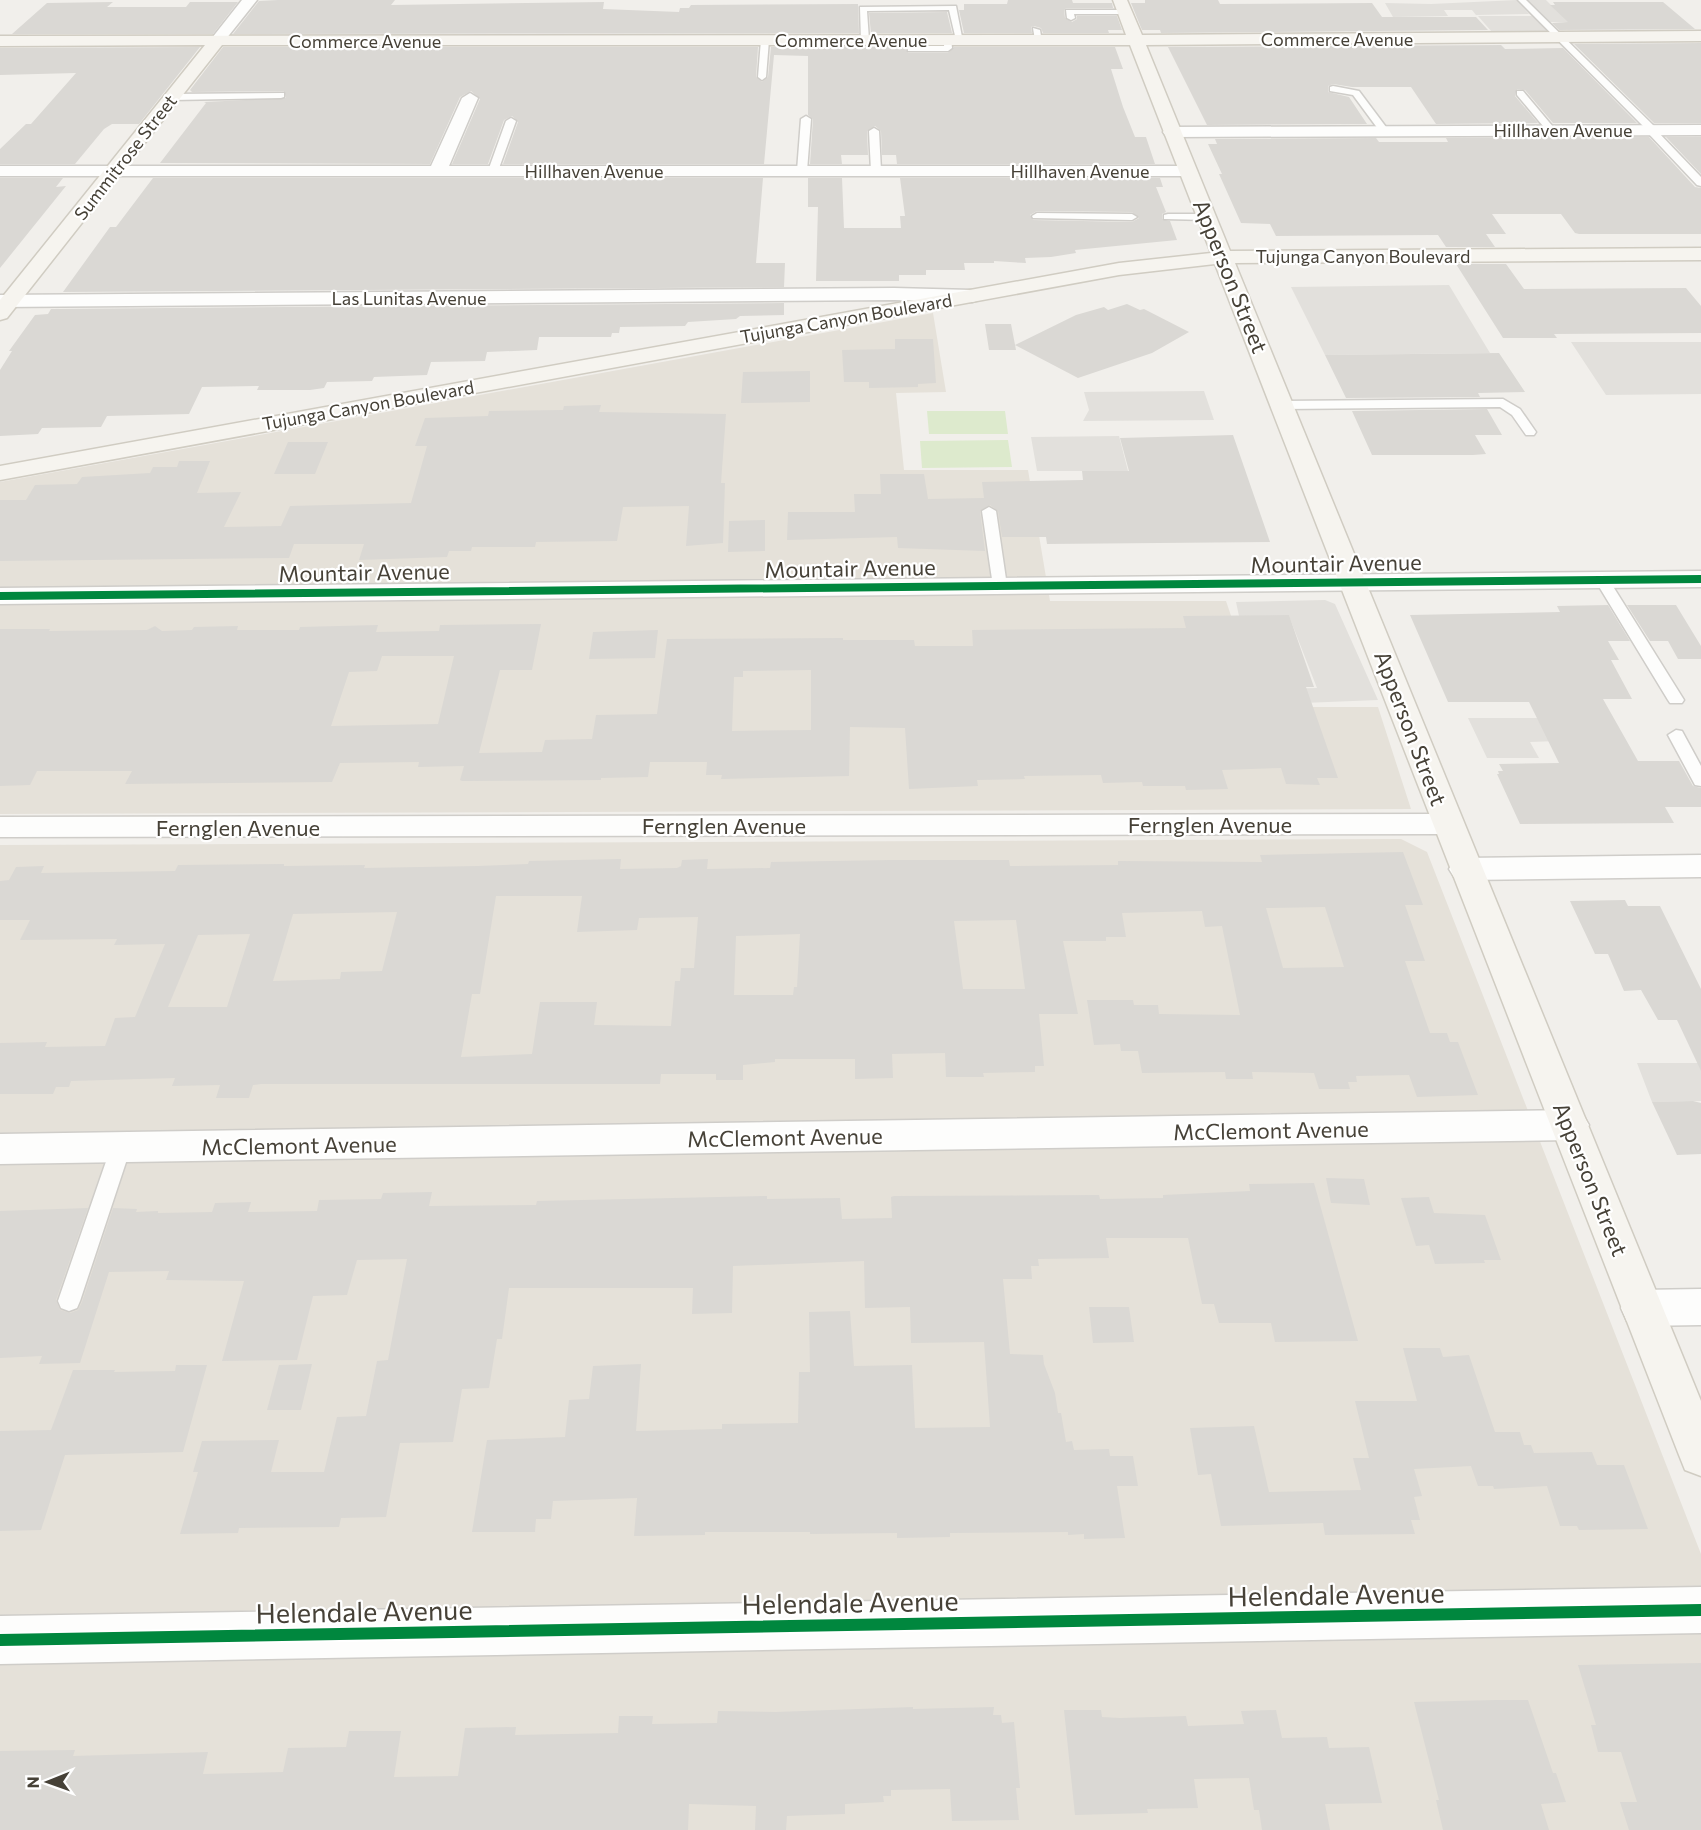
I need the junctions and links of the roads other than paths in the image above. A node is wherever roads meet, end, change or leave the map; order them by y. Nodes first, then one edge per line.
1 (250, 0) edge
2 (1522, 0) edge
3 (1122, 6) edge
4 (1071, 18) dead end
5 (1701, 36) edge
6 (1560, 37) junction
7 (765, 40) junction
8 (865, 40) junction
9 (954, 40) junction
10 (1136, 40) junction
11 (0, 41) edge
12 (217, 41) junction
13 (762, 77) dead end
14 (1333, 89) dead end
15 (1520, 93) dead end
16 (281, 95) dead end
17 (173, 97) junction
18 (470, 98) dead end
19 (806, 119) dead end
20 (511, 121) dead end
21 (1551, 130) junction
22 (1652, 130) junction
23 (1701, 130) edge
24 (874, 131) dead end
25 (1384, 131) junction
26 (1172, 132) junction
27 (114, 170) junction
28 (0, 171) edge
29 (438, 171) junction
30 (493, 171) junction
31 (802, 171) junction
32 (876, 171) junction
33 (1188, 171) junction
34 (1701, 183) edge
35 (1037, 216) dead end
36 (1168, 216) dead end
37 (1132, 217) dead end
38 (1208, 217) junction
39 (1701, 254) edge
40 (1224, 257) junction
41 (817, 295) junction
42 (972, 296) junction
43 (4, 305) edge
44 (836, 319) junction
45 (1283, 405) junction
46 (1530, 432) dead end
47 (0, 473) edge
48 (989, 511) dead end
49 (1701, 579) edge
50 (1602, 580) junction
51 (1354, 582) junction
52 (1000, 586) junction
53 (0, 596) edge
54 (1676, 700) dead end
55 (1676, 735) dead end
56 (1701, 781) edge
57 (1448, 824) junction
58 (0, 827) edge
59 (1701, 866) edge
60 (1465, 869) junction
61 (1570, 1125) junction
62 (121, 1147) junction
63 (0, 1149) edge
64 (69, 1301) dead end
65 (1701, 1307) edge
66 (1641, 1308) junction
67 (1701, 1455) edge
68 (1701, 1610) edge
69 (0, 1640) edge

1 - 12 street, Summitrose Street
2 - 6 lane
3 - 4 lane
3 - 10 street, Apperson Street
5 - 6 street, Commerce Avenue
6 - 10 street, Commerce Avenue
6 - 22 lane
7 - 8 street, Commerce Avenue
7 - 12 street, Commerce Avenue
7 - 13 lane
8 - 9 street, Commerce Avenue
8 - 9 lane
9 - 10 street, Commerce Avenue
10 - 26 street, Apperson Street
11 - 12 street, Commerce Avenue
12 - 17 street, Summitrose Street
14 - 25 lane
15 - 21 lane
16 - 17 lane
17 - 27 street, Summitrose Street
18 - 29 street
19 - 31 lane
20 - 30 lane
21 - 22 street, Hillhaven Avenue
21 - 25 street, Hillhaven Avenue
22 - 23 street, Hillhaven Avenue
22 - 34 lane
24 - 32 lane
25 - 26 street, Hillhaven Avenue
26 - 33 street, Apperson Street
27 - 28 street, Hillhaven Avenue
27 - 29 street, Hillhaven Avenue
27 - 43 street, Summitrose Street
29 - 30 street, Hillhaven Avenue
30 - 31 street, Hillhaven Avenue
31 - 32 street, Hillhaven Avenue
32 - 33 street, Hillhaven Avenue
33 - 38 street, Apperson Street
35 - 37 lane
36 - 38 lane
38 - 40 street, Apperson Street
39 - 40 street, Tujunga Canyon Boulevard
40 - 42 street, Tujunga Canyon Boulevard
40 - 45 street, Apperson Street
41 - 42 street, Las Lunitas Avenue
41 - 43 street, Las Lunitas Avenue
41 - 44 street
42 - 44 street, Tujunga Canyon Boulevard
44 - 47 street, Tujunga Canyon Boulevard
45 - 46 lane
45 - 51 street, Apperson Street
48 - 52 lane
49 - 50 street, Mountair Avenue
50 - 51 street, Mountair Avenue
50 - 54 lane
51 - 52 street, Mountair Avenue
51 - 57 street, Apperson Street
52 - 53 street, Mountair Avenue
55 - 56 lane
57 - 58 street, Fernglen Avenue
57 - 60 street, Apperson Street
59 - 60 street
60 - 61 street, Apperson Street
61 - 62 street, McClemont Avenue
61 - 66 street, Apperson Street
62 - 63 street, McClemont Avenue
62 - 64 lane
65 - 66 street
66 - 67 street, Apperson Street
68 - 69 street, Helendale Avenue

